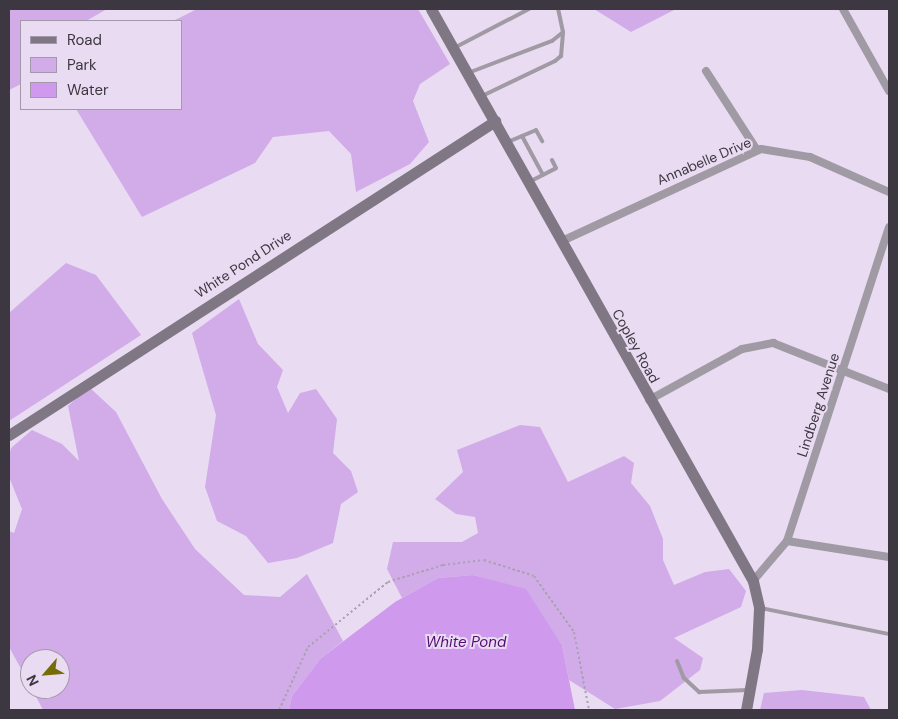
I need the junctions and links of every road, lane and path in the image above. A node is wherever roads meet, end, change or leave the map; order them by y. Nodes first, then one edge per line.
1 (432, 9) edge
2 (529, 9) edge
3 (558, 9) edge
4 (843, 9) edge
5 (562, 32) junction
6 (454, 48) junction
7 (706, 71) dead end
8 (468, 73) junction
9 (889, 91) edge
10 (481, 96) junction
11 (495, 121) junction
12 (522, 136) junction
13 (542, 141) dead end
14 (508, 143) junction
15 (757, 150) junction
16 (552, 160) dead end
17 (543, 175) junction
18 (529, 182) junction
19 (889, 192) edge
20 (889, 227) edge
21 (562, 241) junction
22 (842, 368) junction
23 (889, 389) edge
24 (649, 400) junction
25 (9, 435) edge
26 (787, 540) junction
27 (889, 557) edge
28 (753, 581) junction
29 (759, 608) junction
30 (889, 634) edge
31 (677, 661) dead end
32 (750, 690) junction
33 (279, 710) edge
34 (589, 710) edge
35 (746, 710) edge

1 - 6 main road, Copley Road
2 - 6 lane
3 - 5 lane
4 - 9 street
5 - 8 lane
5 - 10 lane
6 - 8 main road, Copley Road
7 - 15 street
8 - 10 main road, Copley Road
10 - 11 main road, Copley Road
11 - 14 main road, Copley Road
11 - 25 main road, White Pond Drive
12 - 13 lane
12 - 14 lane
12 - 17 lane
14 - 18 main road, Copley Road
15 - 19 street, Annabelle Drive
15 - 21 street, Annabelle Drive
16 - 17 lane
17 - 18 lane
18 - 21 main road, Copley Road
20 - 22 street, Lindberg Avenue
21 - 24 main road, Copley Road
22 - 23 street
22 - 24 street
22 - 26 street, Lindberg Avenue
24 - 28 main road, Copley Road
26 - 27 street
26 - 28 street, Lindberg Avenue
28 - 29 main road, Copley Road
29 - 30 lane
29 - 32 main road, Copley Road
31 - 32 lane
32 - 35 main road, Copley Road
33 - 34 path

